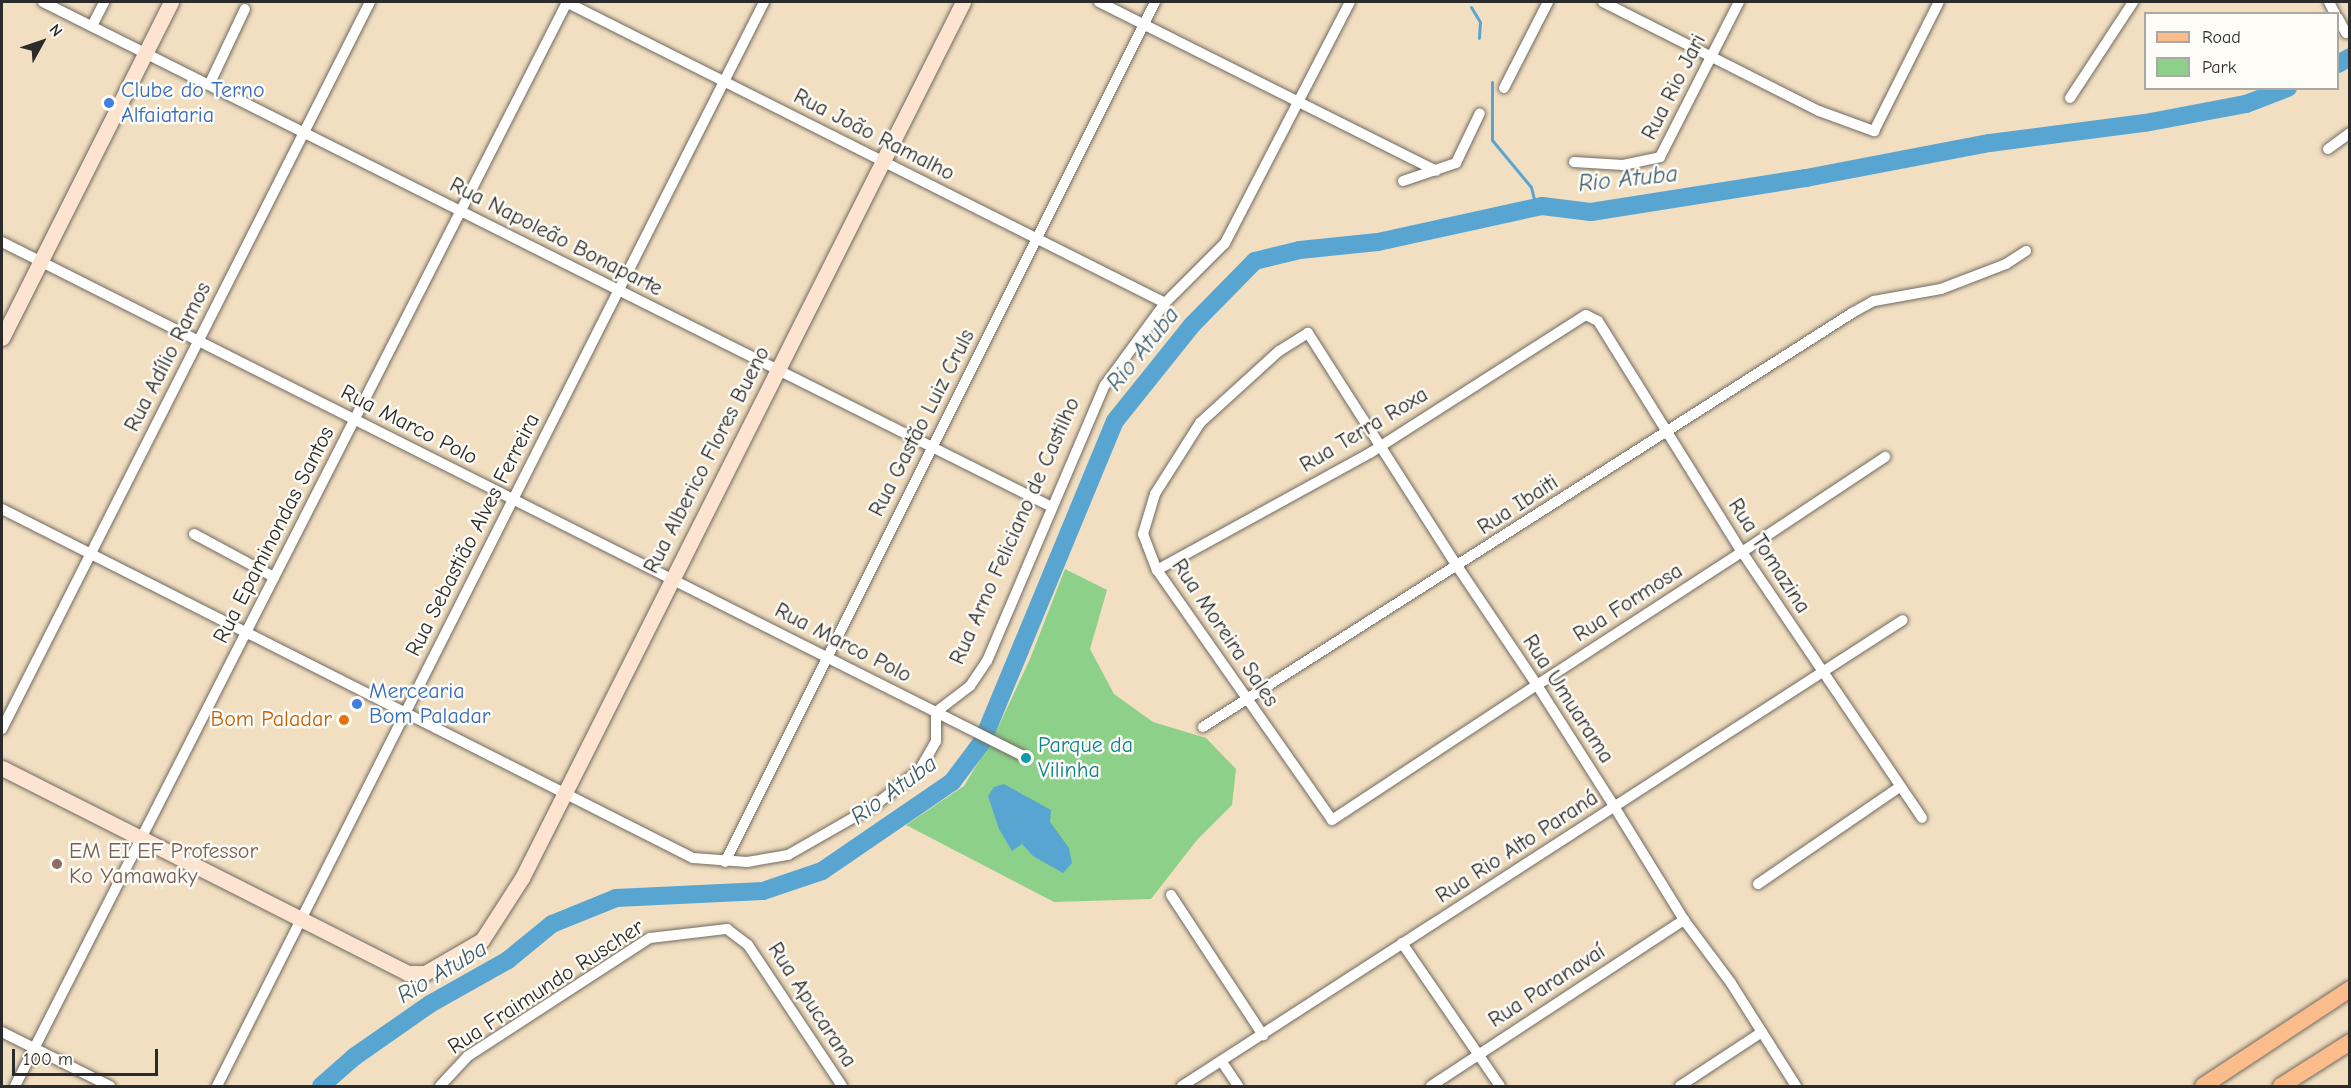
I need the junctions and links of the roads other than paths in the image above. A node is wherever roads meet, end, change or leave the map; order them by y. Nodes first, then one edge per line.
1 (43, 2) edge
2 (104, 2) edge
3 (171, 2) edge
4 (370, 2) edge
5 (566, 2) edge
6 (764, 2) edge
7 (963, 2) edge
8 (1099, 2) edge
9 (1155, 2) edge
10 (1350, 2) edge
11 (1548, 2) edge
12 (1603, 2) edge
13 (1739, 2) edge
14 (1939, 2) edge
15 (2132, 2) edge
16 (245, 9) dead end
17 (2339, 21) edge
18 (1144, 24) junction
19 (92, 26) junction
20 (2346, 33) dead end
21 (145, 52) junction
22 (1711, 56) junction
23 (724, 81) junction
24 (209, 85) junction
25 (1504, 88) dead end
26 (2070, 98) dead end
27 (1298, 102) junction
28 (1480, 113) dead end
29 (304, 132) junction
30 (2349, 133) edge
31 (2328, 149) dead end
32 (883, 161) junction
33 (1575, 162) dead end
34 (1436, 171) junction
35 (1403, 181) dead end
36 (460, 211) junction
37 (1036, 238) junction
38 (2, 242) edge
39 (2026, 251) dead end
40 (40, 261) junction
41 (619, 290) junction
42 (1165, 303) junction
43 (1586, 315) joint
44 (1308, 333) joint
45 (2, 338) edge
46 (198, 341) junction
47 (778, 369) junction
48 (354, 419) junction
49 (1667, 433) junction
50 (1381, 446) junction
51 (932, 447) junction
52 (1885, 457) dead end
53 (513, 499) junction
54 (1052, 507) junction
55 (2, 509) edge
56 (194, 534) dead end
57 (1742, 552) junction
58 (90, 554) junction
59 (1457, 566) junction
60 (1157, 570) junction
61 (274, 577) junction
62 (672, 579) junction
63 (1903, 620) dead end
64 (246, 633) junction
65 (827, 657) junction
66 (1821, 671) junction
67 (1537, 685) junction
68 (1247, 700) junction
69 (936, 712) junction
70 (405, 713) junction
71 (1203, 727) dead end
72 (2, 729) edge
73 (1024, 757) dead end
74 (2, 768) edge
75 (1898, 788) junction
76 (564, 794) junction
77 (1614, 806) junction
78 (1922, 818) dead end
79 (1332, 820) joint
80 (141, 839) junction
81 (725, 862) junction
82 (1758, 884) dead end
83 (1171, 896) dead end
84 (301, 920) junction
85 (1684, 920) junction
86 (1402, 943) junction
87 (748, 945) joint
88 (2349, 989) edge
89 (2, 1032) edge
90 (1762, 1032) junction
91 (1263, 1035) junction
92 (2349, 1042) edge
93 (35, 1048) junction
94 (1478, 1054) junction
95 (1222, 1062) junction
96 (2286, 1085) edge
97 (15, 1086) edge
98 (110, 1086) edge
99 (217, 1086) edge
100 (440, 1086) edge
101 (842, 1086) edge
102 (1182, 1086) edge
103 (1238, 1086) edge
104 (1431, 1086) edge
105 (1500, 1086) edge
106 (1680, 1086) edge
107 (1796, 1086) edge
108 (2203, 1086) edge

1 - 19 street, Rua Napoleão Bonaparte
2 - 19 street
3 - 21 street
4 - 29 street, Rua Adílio Ramos
5 - 23 street, Rua João Ramalho
5 - 36 street, Rua Epaminondas Santos
6 - 23 street, Rua Sebastião Alves Ferreira
7 - 32 street, Rua Alberico Flores Bueno
8 - 18 street
9 - 18 street, Rua Gastão Luiz Cruls
10 - 27 street, Rua Arno Feliciano de Castilho
11 - 25 street
12 - 22 street
13 - 22 street, Rua Rio Jari
14 - 22 street
15 - 26 street
16 - 24 street
17 - 20 street
18 - 27 street
18 - 37 street, Rua Gastão Luiz Cruls
19 - 21 street, Rua Napoleão Bonaparte
21 - 24 street, Rua Napoleão Bonaparte
21 - 40 street
22 - 33 street, Rua Rio Jari
23 - 32 street, Rua João Ramalho
23 - 41 street, Rua Sebastião Alves Ferreira
24 - 29 street, Rua Napoleão Bonaparte
27 - 34 street
27 - 42 street, Rua Arno Feliciano de Castilho
28 - 34 street
29 - 36 street, Rua Napoleão Bonaparte
29 - 46 street, Rua Adílio Ramos
30 - 31 street
32 - 37 street, Rua João Ramalho
32 - 47 street, Rua Alberico Flores Bueno
34 - 35 street
36 - 41 street, Rua Napoleão Bonaparte
36 - 48 street, Rua Epaminondas Santos
37 - 42 street, Rua João Ramalho
37 - 51 street, Rua Gastão Luiz Cruls
38 - 40 street, Rua Marco Polo
39 - 49 street, Rua Ibaiti
40 - 45 street
40 - 46 street, Rua Marco Polo
41 - 47 street, Rua Napoleão Bonaparte
41 - 53 street, Rua Sebastião Alves Ferreira
42 - 54 street, Rua Arno Feliciano de Castilho
43 - 49 street, Rua Tomazina
43 - 50 street, Rua Terra Roxa
44 - 50 street, Rua Umuarama
44 - 60 street, Rua Moreira Sales
46 - 48 street, Rua Marco Polo
46 - 58 street, Rua Adílio Ramos
47 - 51 street, Rua Napoleão Bonaparte
47 - 62 street, Rua Alberico Flores Bueno
48 - 53 street, Rua Marco Polo
48 - 61 street, Rua Epaminondas Santos
49 - 57 street, Rua Tomazina
49 - 59 street, Rua Ibaiti
50 - 59 street, Rua Umuarama
50 - 60 street, Rua Terra Roxa
51 - 54 street, Rua Napoleão Bonaparte
51 - 65 street, Rua Gastão Luiz Cruls
52 - 57 street, Rua Formosa
53 - 62 street, Rua Marco Polo
53 - 70 street, Rua Sebastião Alves Ferreira
54 - 69 street, Rua Arno Feliciano de Castilho
55 - 58 street
56 - 61 street
57 - 66 street, Rua Tomazina
57 - 67 street, Rua Formosa
58 - 64 street
58 - 72 street, Rua Adílio Ramos
59 - 67 street, Rua Umuarama
59 - 68 street, Rua Ibaiti
60 - 68 street, Rua Moreira Sales
61 - 64 street, Rua Epaminondas Santos
62 - 65 street, Rua Marco Polo
62 - 76 street, Rua Alberico Flores Bueno
63 - 66 street, Rua Rio Alto Paraná
64 - 70 street
64 - 80 street, Rua Epaminondas Santos
65 - 69 street, Rua Marco Polo
65 - 81 street, Rua Gastão Luiz Cruls
66 - 75 street, Rua Tomazina
66 - 77 street, Rua Rio Alto Paraná
67 - 77 street, Rua Umuarama
67 - 79 street, Rua Formosa
68 - 71 street, Rua Ibaiti
68 - 79 street, Rua Moreira Sales
69 - 73 street, Rua Marco Polo
69 - 81 street
70 - 76 street
70 - 84 street, Rua Sebastião Alves Ferreira
74 - 80 street
75 - 78 street, Rua Tomazina
75 - 82 street
76 - 81 street
76 - 84 street, Rua Alberico Flores Bueno
77 - 85 street, Rua Umuarama
77 - 86 street, Rua Rio Alto Paraná
80 - 84 street
80 - 93 street, Rua Epaminondas Santos
83 - 91 street
84 - 99 street, Rua Sebastião Alves Ferreira
85 - 90 street, Rua Umuarama
85 - 94 street, Rua Paranavaí
86 - 91 street, Rua Rio Alto Paraná
86 - 94 street
87 - 100 street, Rua Fraimundo Ruscher
87 - 101 street, Rua Apucarana
88 - 108 main road
89 - 93 street
90 - 106 street
90 - 107 street, Rua Umuarama
91 - 95 street, Rua Rio Alto Paraná
92 - 96 main road
93 - 97 street, Rua Epaminondas Santos
93 - 98 street
94 - 104 street, Rua Paranavaí
94 - 105 street
95 - 102 street, Rua Rio Alto Paraná
95 - 103 street

